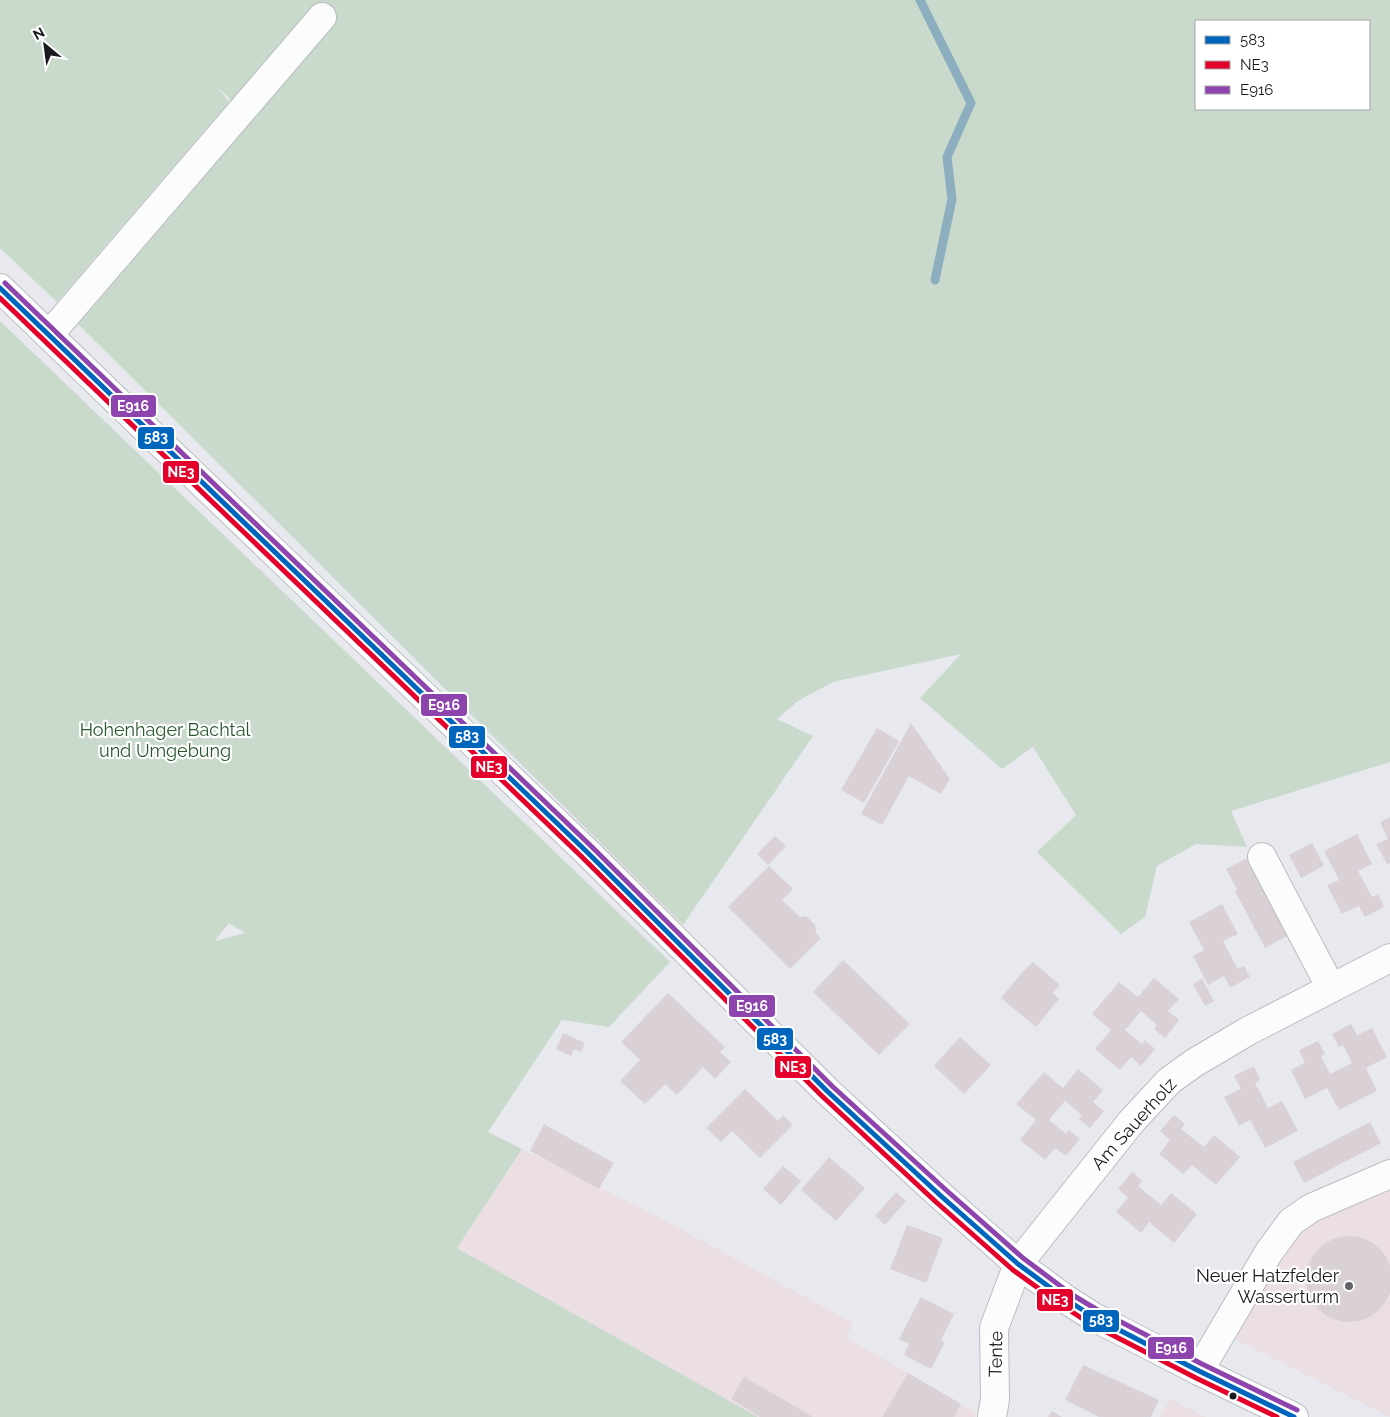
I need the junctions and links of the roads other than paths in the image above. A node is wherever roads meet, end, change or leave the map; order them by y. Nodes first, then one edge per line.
1 (322, 17) dead end
2 (0, 288) edge
3 (49, 335) junction
4 (1262, 857) dead end
5 (1390, 958) edge
6 (1331, 988) junction
7 (1390, 1174) edge
8 (1018, 1264) junction
9 (1199, 1370) junction
10 (992, 1417) edge
11 (1294, 1417) edge

1 - 3 main road
2 - 3 main road
3 - 8 main road
4 - 6 main road
5 - 6 main road, Am Sauerholz
6 - 8 main road, Am Sauerholz
7 - 9 main road
8 - 9 main road
8 - 10 main road, Tente
9 - 11 main road

